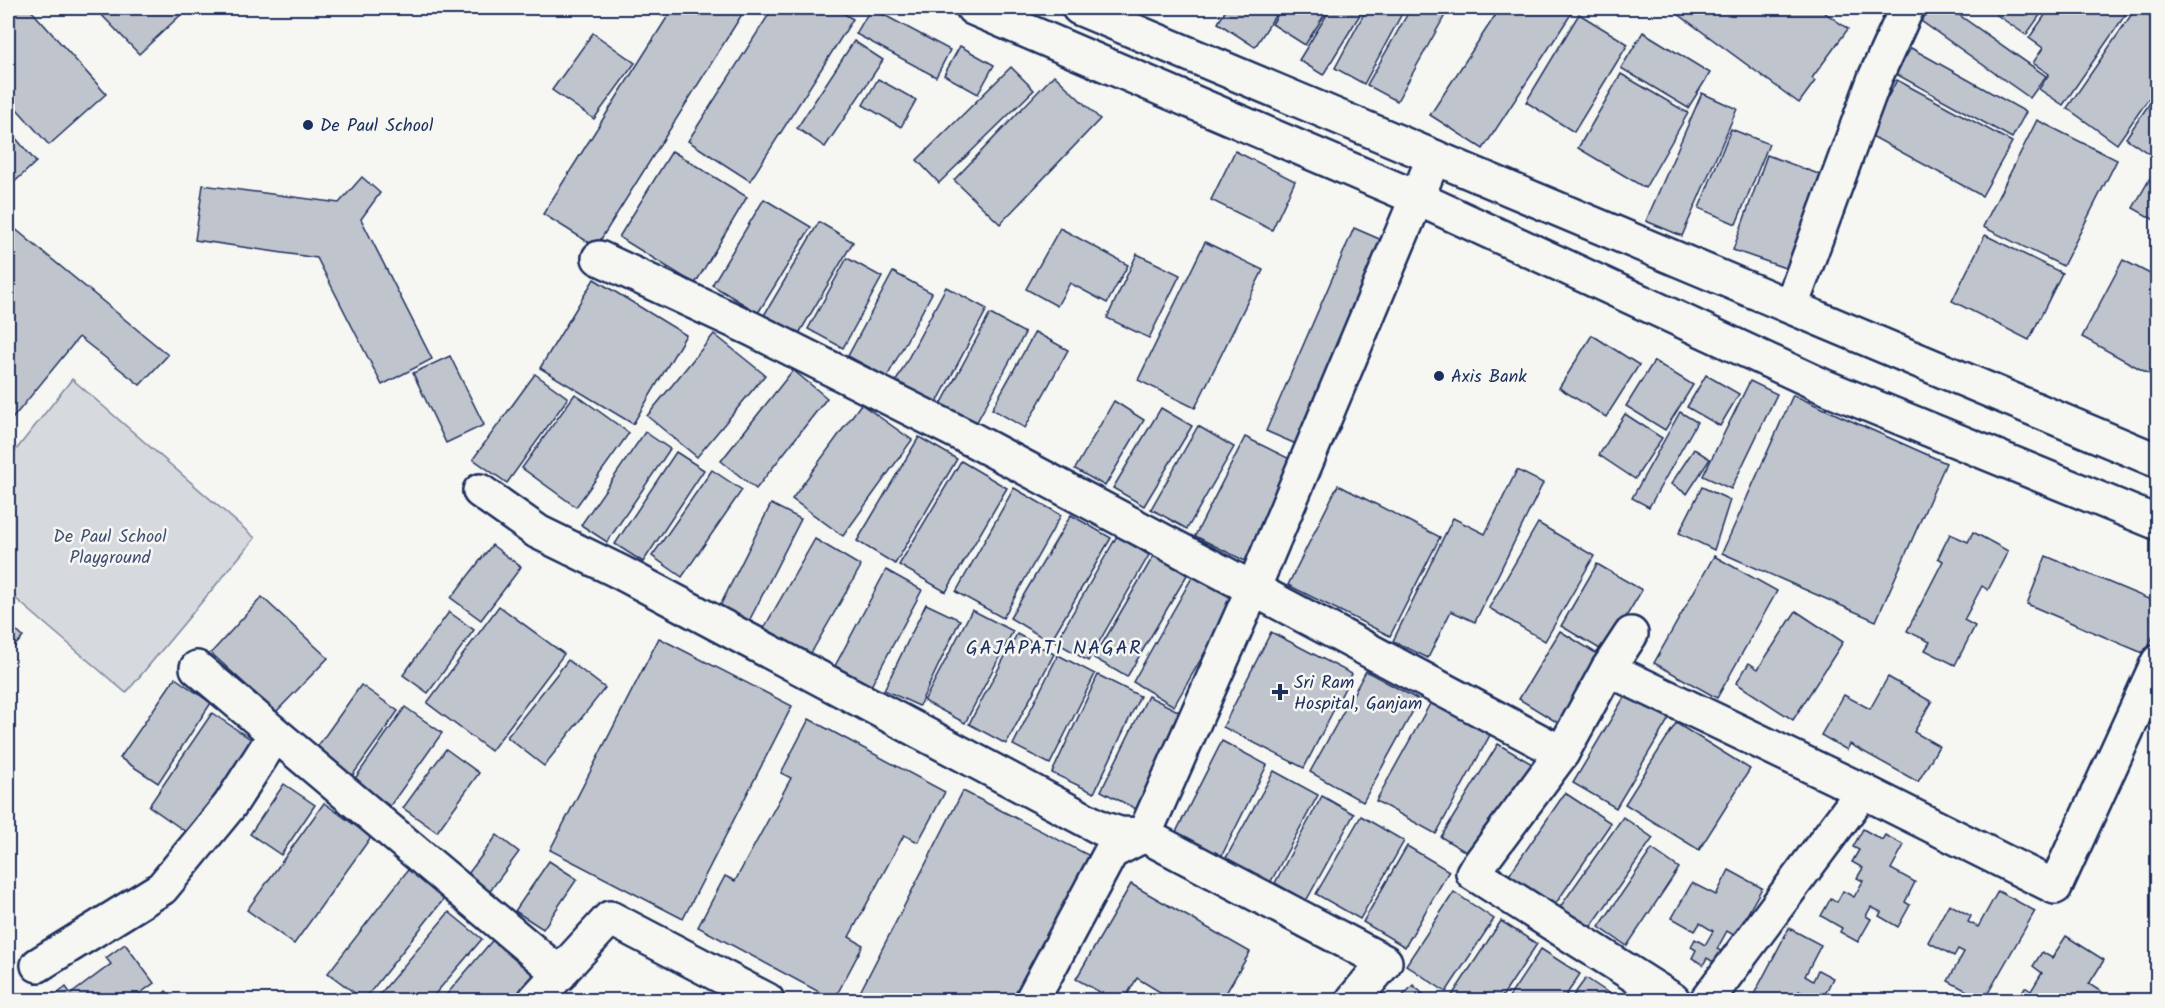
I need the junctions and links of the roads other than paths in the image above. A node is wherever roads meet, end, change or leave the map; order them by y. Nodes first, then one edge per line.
1 (973, 8) edge
2 (1079, 8) edge
3 (1899, 11) edge
4 (1434, 157) junction
5 (1418, 198) junction
6 (599, 258) dead end
7 (1791, 306) junction
8 (2157, 461) edge
9 (480, 491) dead end
10 (2157, 523) edge
11 (1253, 589) junction
12 (1631, 634) dead end
13 (2157, 662) edge
14 (196, 668) dead end
15 (1608, 669) junction
16 (275, 735) junction
17 (1562, 753) junction
18 (1863, 791) junction
19 (1144, 835) junction
20 (38, 964) dead end
21 (560, 974) junction
22 (535, 1000) edge
23 (767, 1000) edge
24 (1032, 1000) edge
25 (1353, 1000) edge
26 (1673, 1000) edge
27 (1707, 1000) edge

1 - 5 main road
2 - 4 main road
3 - 7 main road
4 - 5 main road
4 - 7 main road
5 - 10 main road
5 - 11 main road
6 - 11 main road
7 - 8 main road
9 - 19 main road
11 - 17 main road
11 - 19 main road
12 - 15 main road
13 - 18 main road
14 - 16 main road
15 - 17 main road
15 - 18 main road
16 - 20 main road
16 - 21 main road
17 - 26 main road
18 - 27 main road
19 - 24 main road
19 - 25 main road
21 - 22 main road
21 - 23 main road

